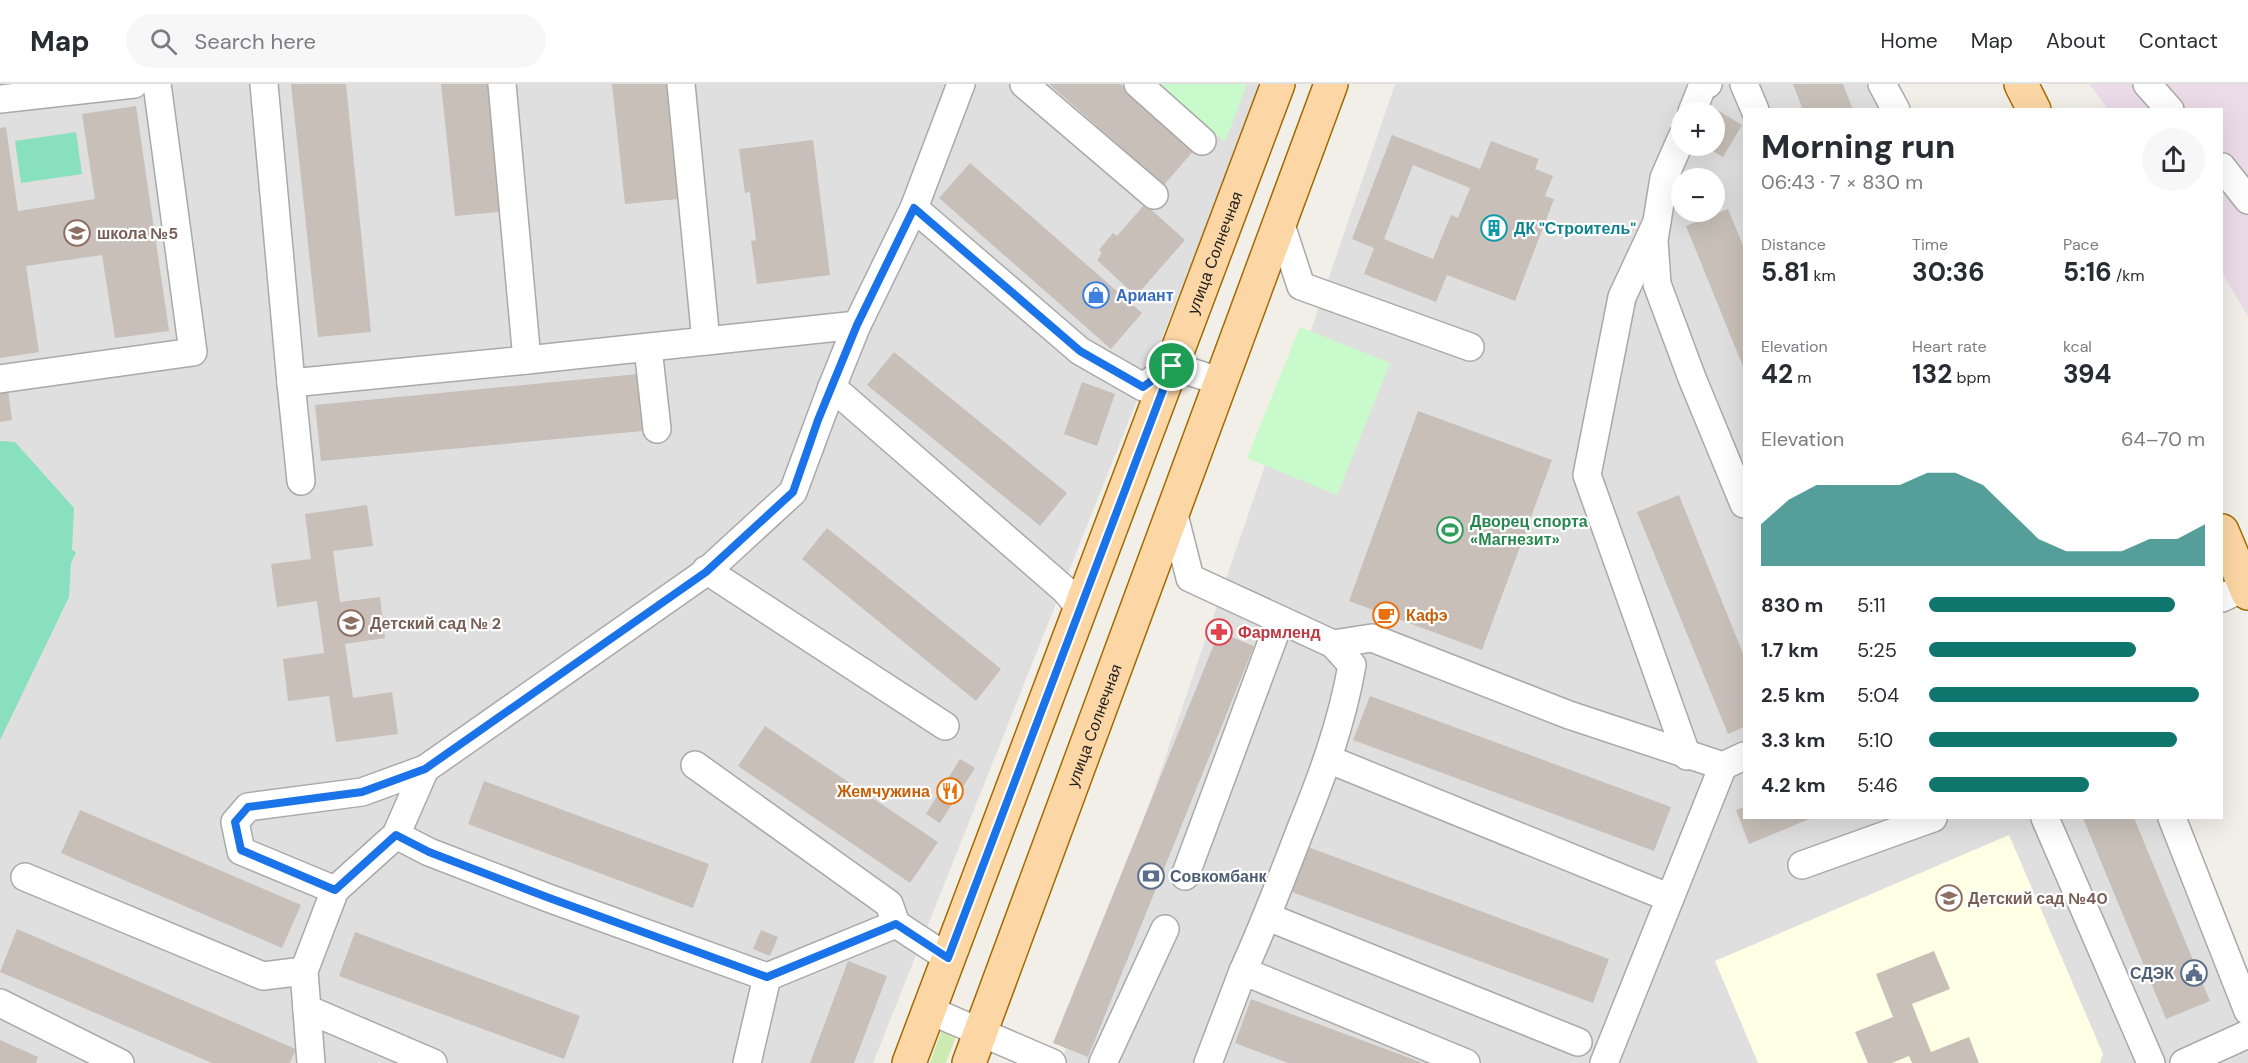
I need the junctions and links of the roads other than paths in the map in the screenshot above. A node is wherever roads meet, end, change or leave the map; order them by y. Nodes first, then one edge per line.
1 (134, 84) edge
2 (157, 84) edge
3 (264, 84) edge
4 (502, 84) edge
5 (681, 84) edge
6 (961, 84) edge
7 (1024, 84) edge
8 (1138, 84) edge
9 (1278, 84) edge
10 (1331, 84) edge
11 (1744, 84) edge
12 (1882, 84) edge
13 (2021, 84) edge
14 (2147, 84) edge
15 (1701, 85) edge
16 (0, 99) edge
17 (1695, 102) edge
18 (1754, 108) edge
19 (1895, 108) edge
20 (2033, 108) edge
21 (2168, 108) edge
22 (1202, 141) dead end
23 (1674, 156) edge
24 (2223, 168) edge
25 (1154, 195) dead end
26 (2248, 200) edge
27 (914, 208) junction
28 (1280, 222) junction
29 (1657, 222) junction
30 (857, 325) junction
31 (706, 341) junction
32 (1470, 347) dead end
33 (648, 348) junction
34 (527, 360) junction
35 (1172, 366) junction
36 (0, 379) edge
37 (1222, 382) junction
38 (291, 383) junction
39 (832, 387) junction
40 (657, 429) dead end
41 (301, 481) dead end
42 (1743, 502) edge
43 (1173, 511) junction
44 (2223, 535) edge
45 (706, 570) junction
46 (2238, 593) edge
47 (1080, 608) junction
48 (1281, 620) junction
49 (1333, 644) junction
50 (945, 726) dead end
51 (1687, 756) junction
52 (1328, 759) junction
53 (1734, 761) edge
54 (695, 765) dead end
55 (425, 769) junction
56 (1930, 819) edge
57 (2045, 819) edge
58 (2172, 819) edge
59 (396, 835) junction
60 (1802, 865) dead end
61 (1185, 876) dead end
62 (26, 877) dead end
63 (335, 890) junction
64 (1670, 897) junction
65 (1268, 916) junction
66 (896, 924) junction
67 (1165, 929) dead end
68 (948, 958) junction
69 (304, 971) junction
70 (1243, 971) junction
71 (767, 977) junction
72 (0, 1003) edge
73 (307, 1009) junction
74 (929, 1010) junction
75 (2248, 1011) edge
76 (981, 1030) junction
77 (2248, 1034) edge
78 (1578, 1042) dead end
79 (114, 1062) edge
80 (311, 1063) edge
81 (433, 1063) edge
82 (747, 1063) edge
83 (909, 1063) edge
84 (969, 1063) edge
85 (1052, 1063) edge
86 (1103, 1063) edge
87 (1208, 1063) edge
88 (1466, 1063) edge
89 (1604, 1063) edge
90 (2151, 1063) edge
91 (2184, 1063) edge

1 - 16 street
2 - 36 street
3 - 38 street
4 - 34 street
5 - 31 street
6 - 27 street
7 - 25 street
8 - 22 street
9 - 35 main road, улица Солнечная
10 - 28 main road, улица Солнечная
11 - 18 street
12 - 19 street
13 - 20 main road
14 - 21 street
15 - 17 street
23 - 29 street
24 - 26 street
27 - 30 street
27 - 35 street
28 - 32 street
28 - 37 main road, улица Солнечная
29 - 42 street
29 - 51 street
30 - 31 street
30 - 39 street
31 - 33 street
33 - 34 street
33 - 40 street
34 - 38 street
35 - 37 street
35 - 47 main road, улица Солнечная
37 - 43 main road, улица Солнечная
38 - 41 street
39 - 45 street
39 - 47 street
43 - 48 street
43 - 76 main road, улица Солнечная
44 - 46 main road
45 - 50 street
45 - 55 street
47 - 68 main road, улица Солнечная
48 - 49 street
48 - 61 street
49 - 51 street
49 - 52 street
51 - 53 street
52 - 64 street
52 - 65 street
53 - 64 street
54 - 66 street
55 - 59 street
55 - 63 street
56 - 60 street
57 - 90 street
58 - 75 street
59 - 63 street
59 - 71 street
62 - 69 street
63 - 69 street
64 - 89 street
65 - 70 street
65 - 78 street
66 - 68 street
66 - 71 street
67 - 86 street
68 - 74 main road, улица Солнечная
69 - 73 street
70 - 87 street
70 - 88 street
71 - 82 street
72 - 79 street
73 - 80 street
73 - 81 street
74 - 76 street
74 - 83 main road, улица Солнечная
76 - 84 main road, улица Солнечная
76 - 85 street
77 - 91 street

